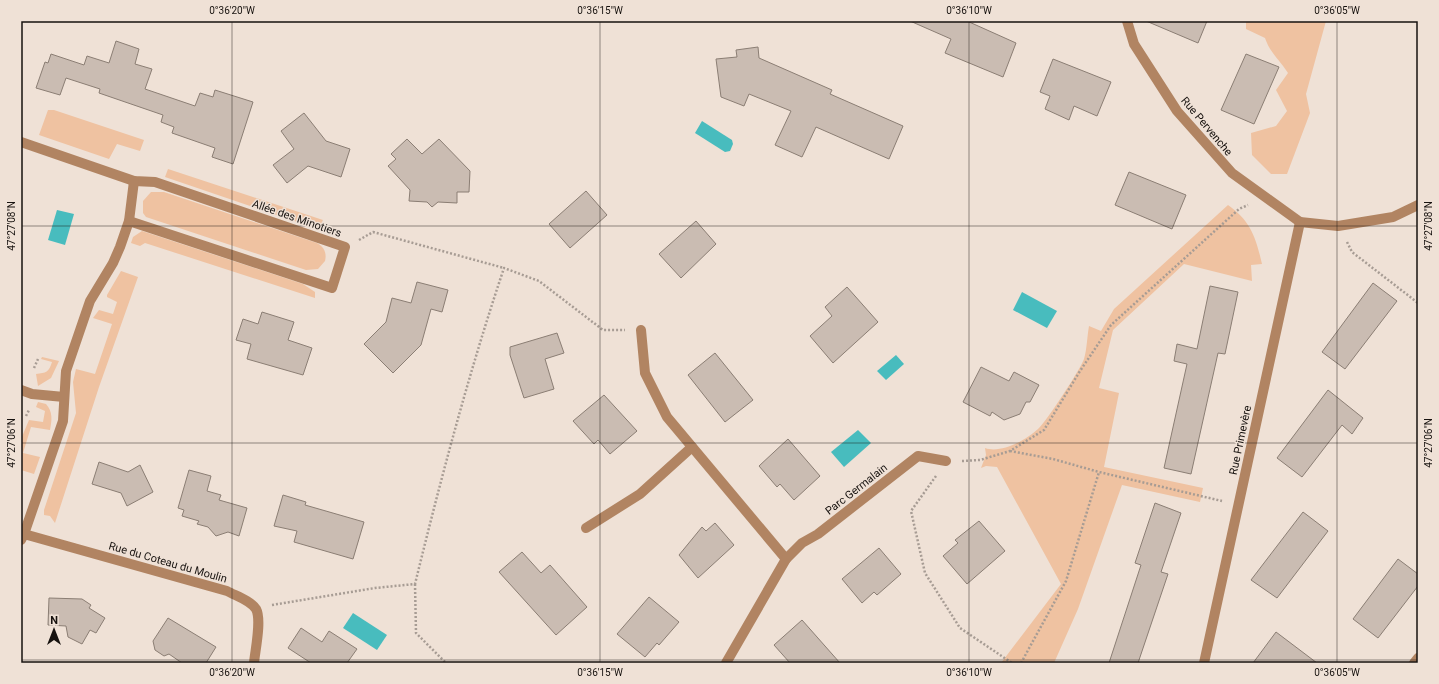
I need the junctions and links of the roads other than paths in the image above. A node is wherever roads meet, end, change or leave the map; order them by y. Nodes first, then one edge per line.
1 (1127, 21) edge
2 (21, 142) edge
3 (134, 181) junction
4 (1418, 205) edge
5 (129, 220) junction
6 (1300, 222) junction
7 (641, 330) road end
8 (21, 390) edge
9 (64, 397) junction
10 (692, 446) junction
11 (946, 461) road end
12 (586, 528) dead end
13 (22, 537) edge
14 (786, 559) junction
15 (1418, 658) edge
16 (254, 663) edge
17 (726, 663) edge
18 (1204, 663) edge
19 (1414, 663) edge

1 - 6 street, Rue Pervenche
2 - 3 street, Allée des Minotiers
3 - 5 street
3 - 5 street, Allée des Minotiers
4 - 6 street
5 - 9 street
6 - 18 street, Rue Primevère
7 - 10 street
8 - 9 street
9 - 13 street
10 - 12 street
10 - 14 street
11 - 14 street, Parc Germalain
13 - 16 street, Rue du Coteau du Moulin
14 - 17 street, Parc Germalain
15 - 19 street

